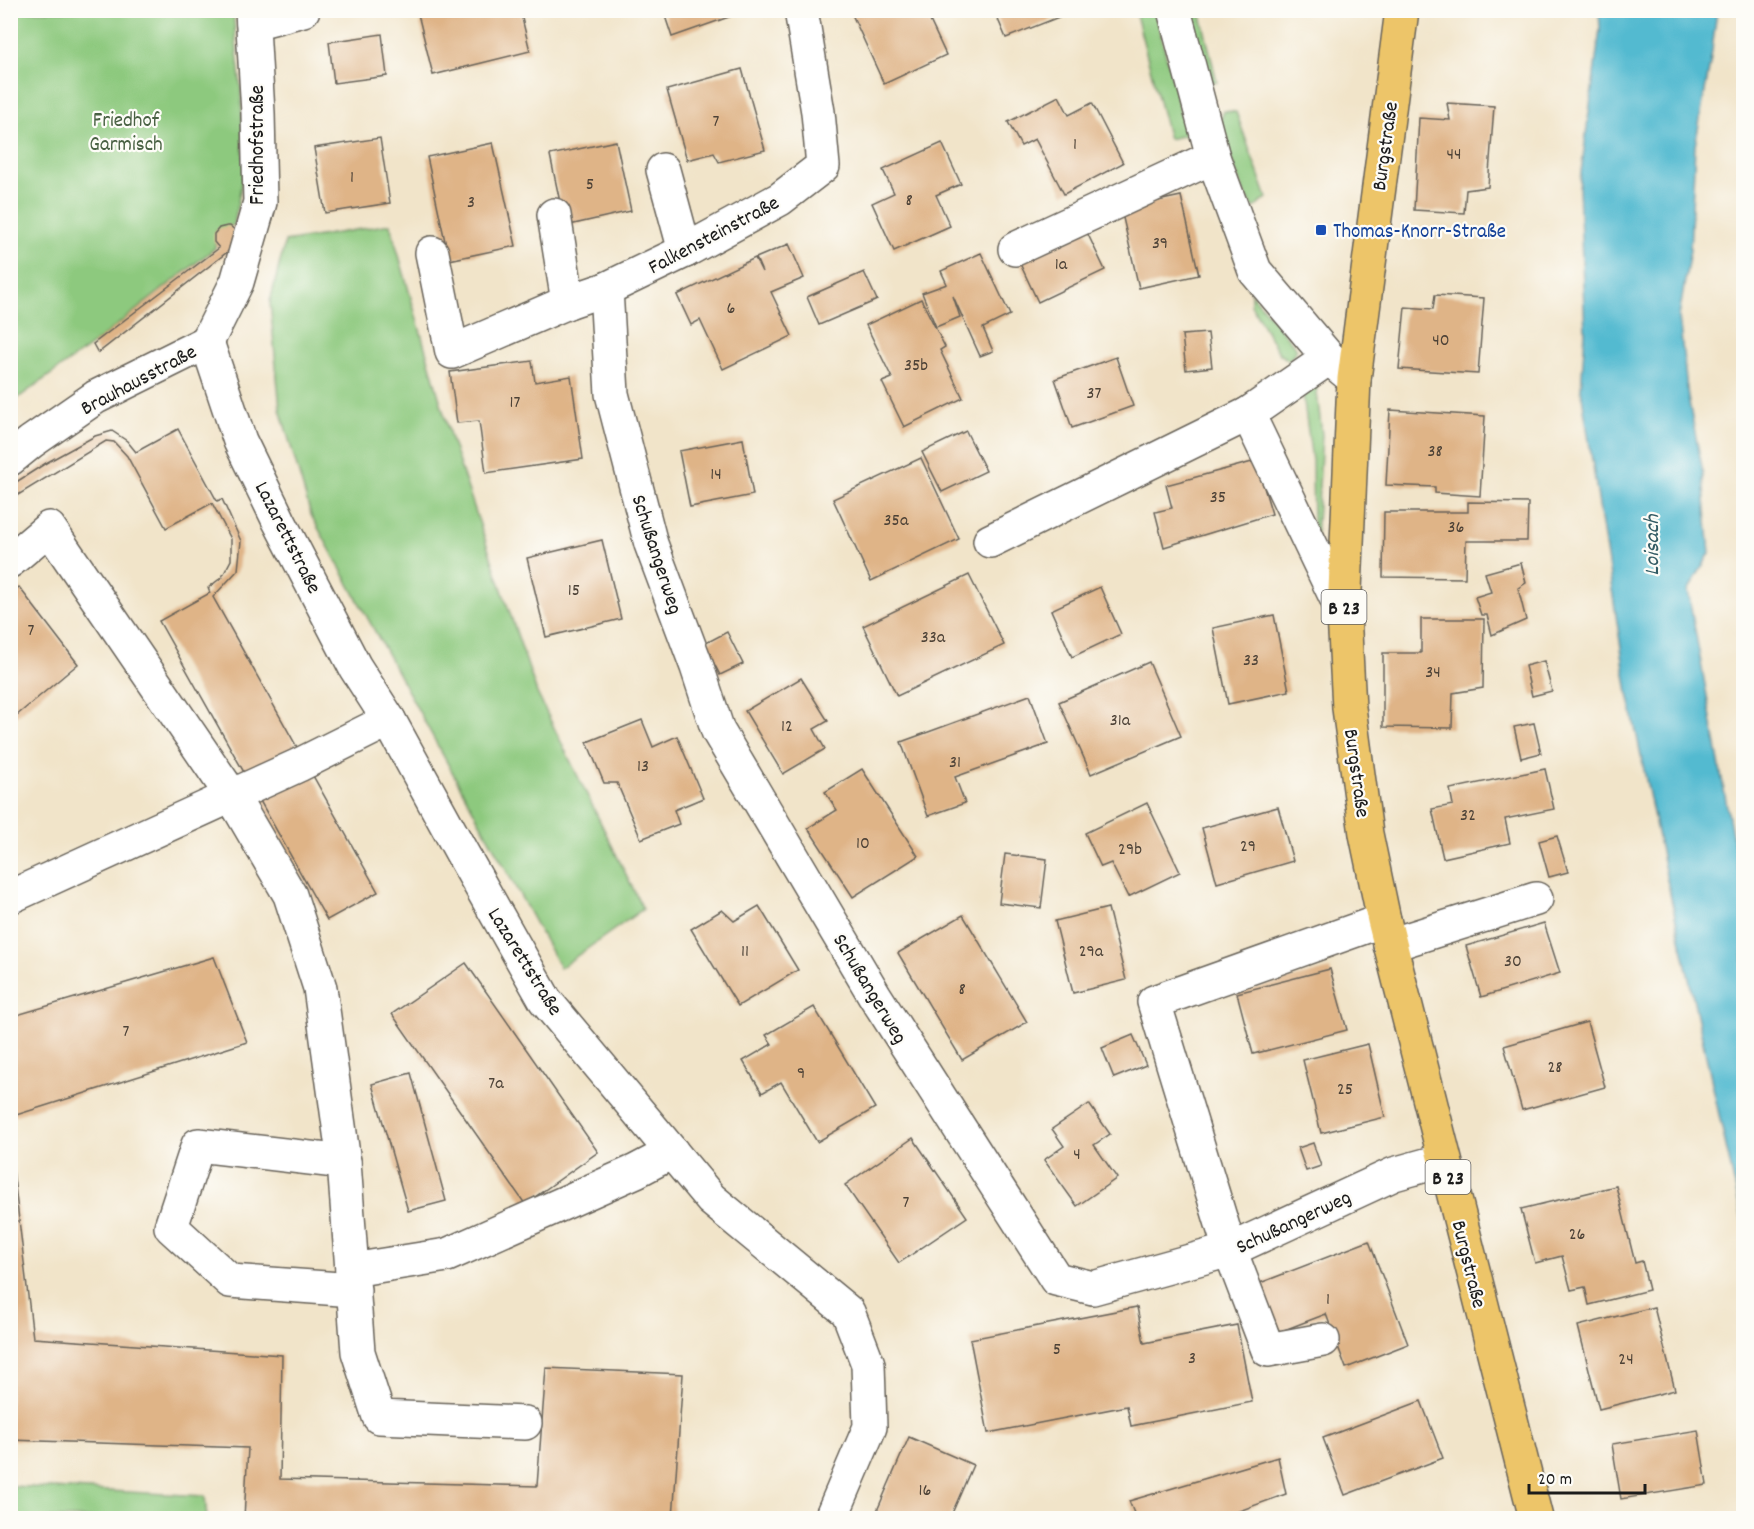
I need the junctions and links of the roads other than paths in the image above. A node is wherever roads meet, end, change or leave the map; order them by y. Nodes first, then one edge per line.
1 (303, 10) edge
2 (801, 10) edge
3 (1174, 10) edge
4 (1402, 10) edge
5 (252, 17) edge
6 (1214, 157) junction
7 (663, 170) dead end
8 (554, 215) dead end
9 (1015, 249) dead end
10 (685, 251) junction
11 (432, 253) dead end
12 (606, 289) junction
13 (568, 302) junction
14 (207, 342) junction
15 (1329, 358) junction
16 (1354, 379) junction
17 (1248, 414) junction
18 (10, 459) edge
19 (990, 541) dead end
20 (10, 561) edge
21 (1344, 614) junction
22 (389, 720) junction
23 (232, 796) junction
24 (10, 897) edge
25 (1536, 899) dead end
26 (1387, 933) junction
27 (672, 1152) junction
28 (1444, 1160) junction
29 (344, 1162) junction
30 (1230, 1250) junction
31 (353, 1280) junction
32 (1323, 1340) dead end
33 (525, 1423) dead end
34 (831, 1518) edge
35 (1536, 1518) edge

1 - 5 street
2 - 10 street, Falkensteinstraße
3 - 6 street
4 - 16 main road, Burgstraße / B 23
5 - 14 street, Friedhofstraße
6 - 9 street
6 - 15 street
7 - 10 street
8 - 13 street
10 - 12 street, Falkensteinstraße
11 - 13 street, Falkensteinstraße
12 - 13 street, Falkensteinstraße
12 - 30 street, Schußangerweg
14 - 18 street, Brauhausstraße
14 - 22 street, Lazarettstraße
15 - 16 street
15 - 17 street
16 - 21 main road, Burgstraße / B 23
17 - 19 street
17 - 21 street
20 - 23 street
21 - 26 main road, Burgstraße / B 23
22 - 23 street
22 - 27 street, Lazarettstraße
23 - 24 street
23 - 29 street
25 - 26 street
26 - 28 main road, Burgstraße / B 23
26 - 30 street
27 - 31 street
27 - 34 street, Lazarettstraße
28 - 30 street, Schußangerweg
28 - 35 main road, Burgstraße / B 23
29 - 31 street
29 - 31 street
30 - 32 street
31 - 33 street

